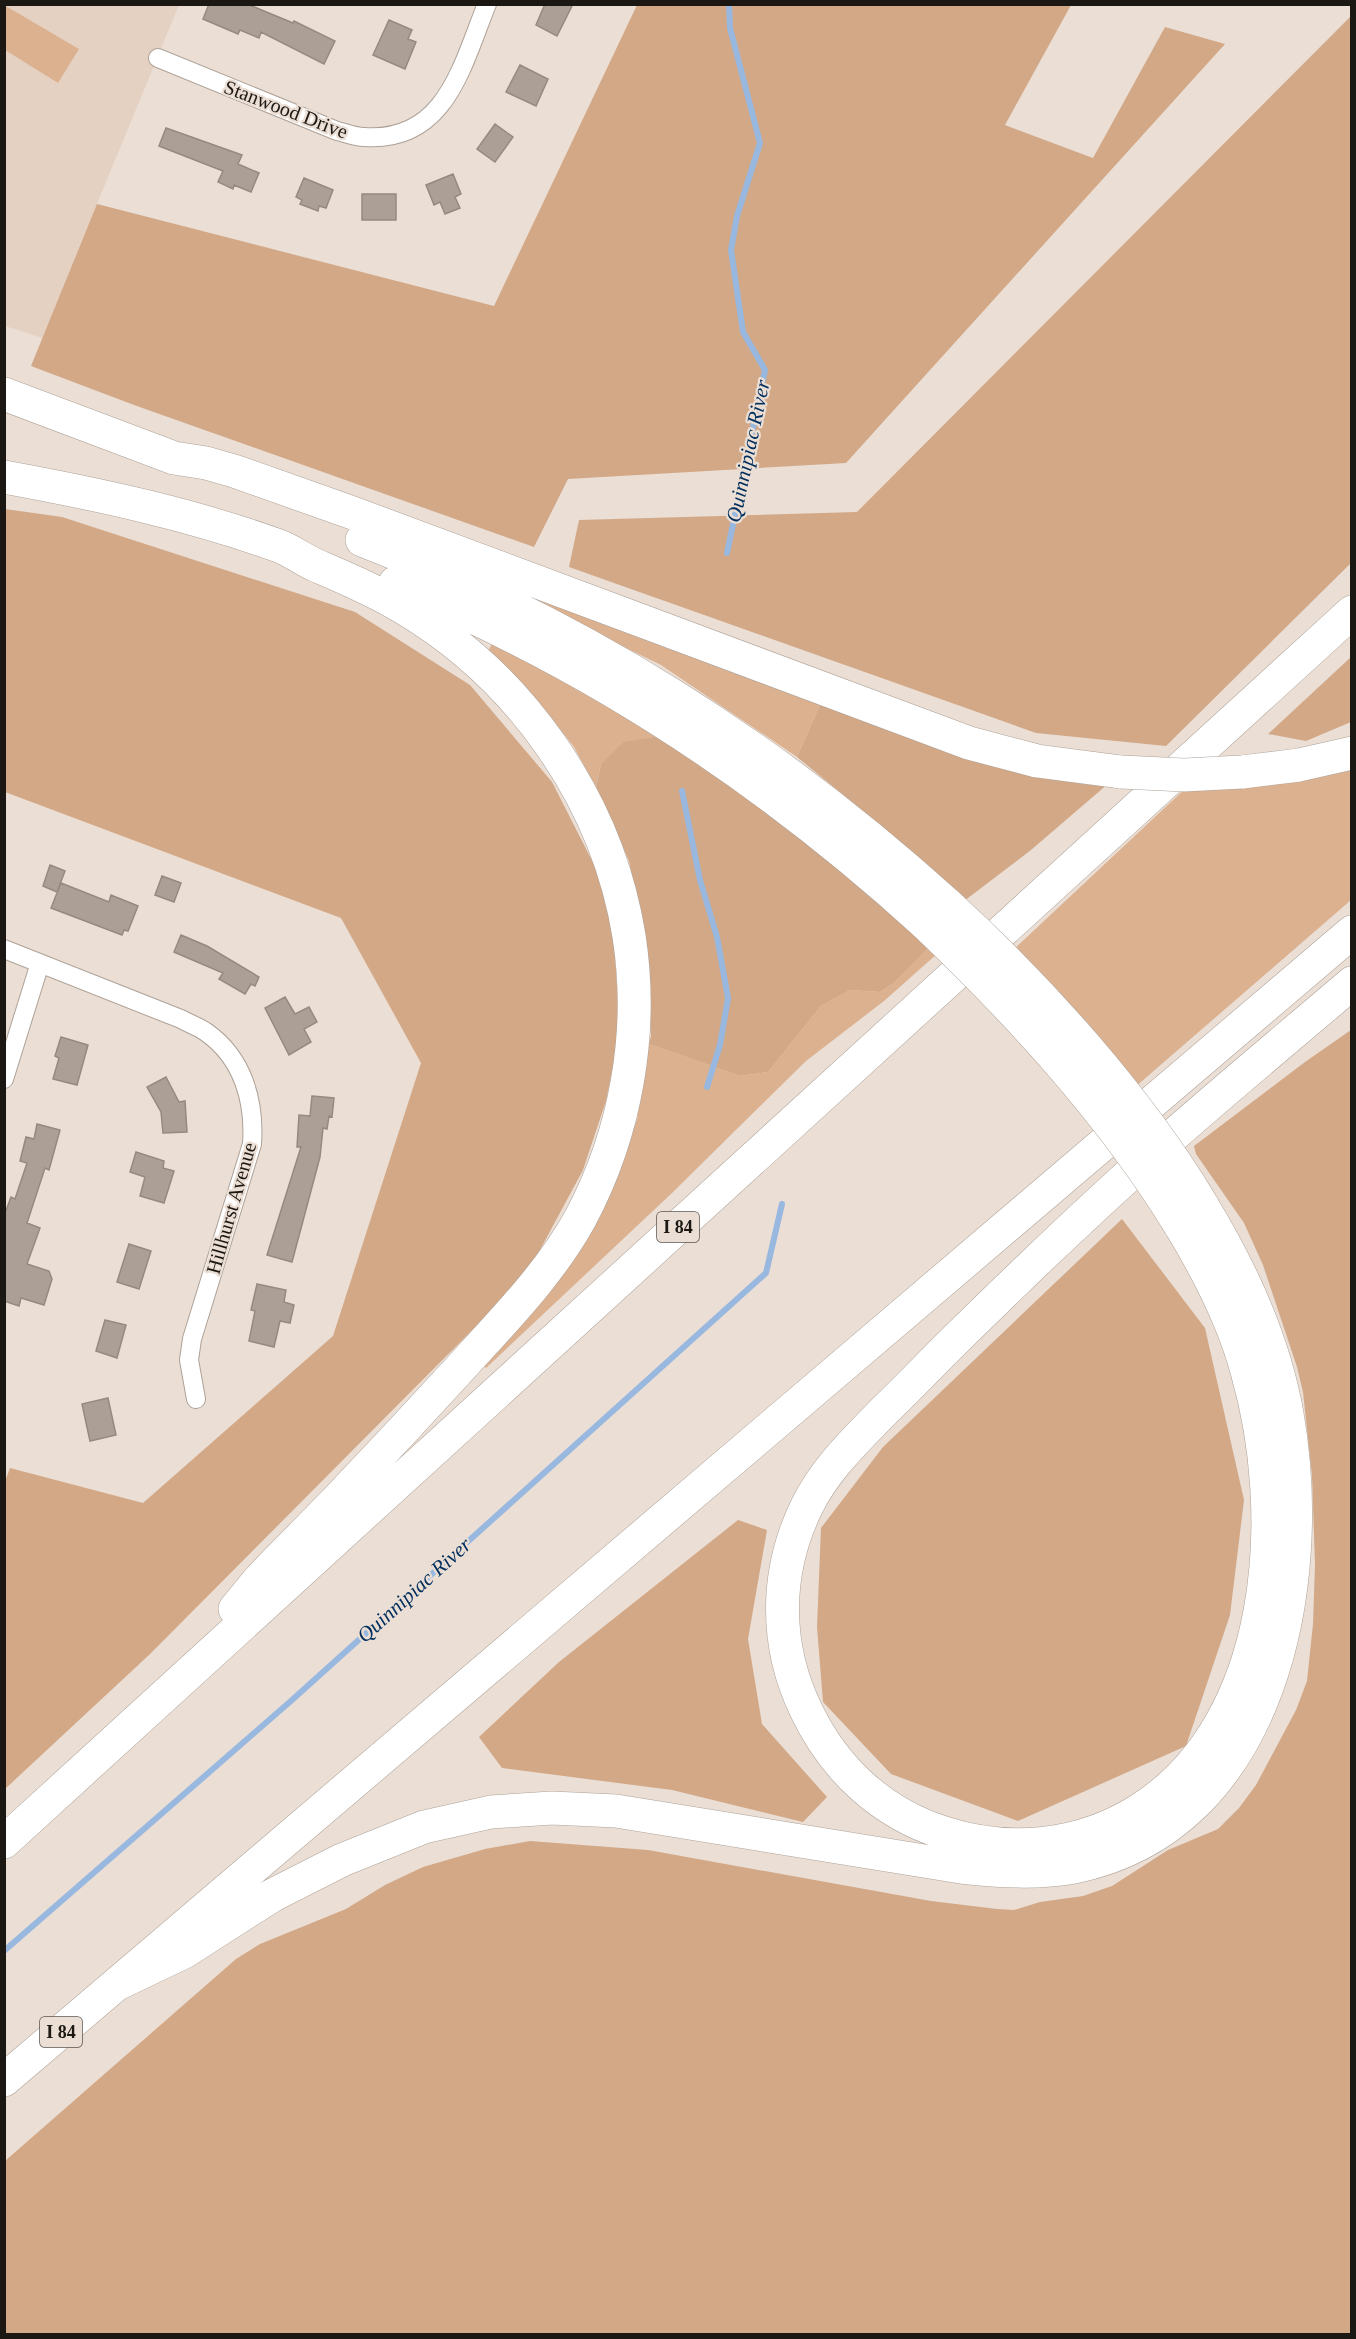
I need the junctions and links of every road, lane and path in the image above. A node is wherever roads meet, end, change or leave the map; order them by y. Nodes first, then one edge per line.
1 (487, 4) edge
2 (158, 58) dead end
3 (4, 394) edge
4 (174, 458) junction
5 (4, 477) edge
6 (285, 548) junction
7 (1352, 612) edge
8 (1352, 753) edge
9 (937, 914) junction
10 (1352, 932) edge
11 (4, 949) edge
12 (40, 963) junction
13 (1352, 983) edge
14 (4, 1079) edge
15 (1191, 1215) junction
16 (196, 1399) dead end
17 (205, 1659) junction
18 (4, 1842) edge
19 (117, 1984) junction
20 (4, 2080) edge

1 - 2 street, Stanwood Drive
3 - 4 highway
4 - 8 highway, bridge
4 - 9 highway
5 - 6 highway
6 - 9 highway
6 - 17 highway
7 - 17 highway, I 84
9 - 15 highway, bridge
10 - 19 highway, I 84
11 - 12 street, Hillhurst Avenue
12 - 14 street
12 - 16 street, Hillhurst Avenue
13 - 15 highway
15 - 19 highway
17 - 18 highway, I 84
19 - 20 highway, I 84

